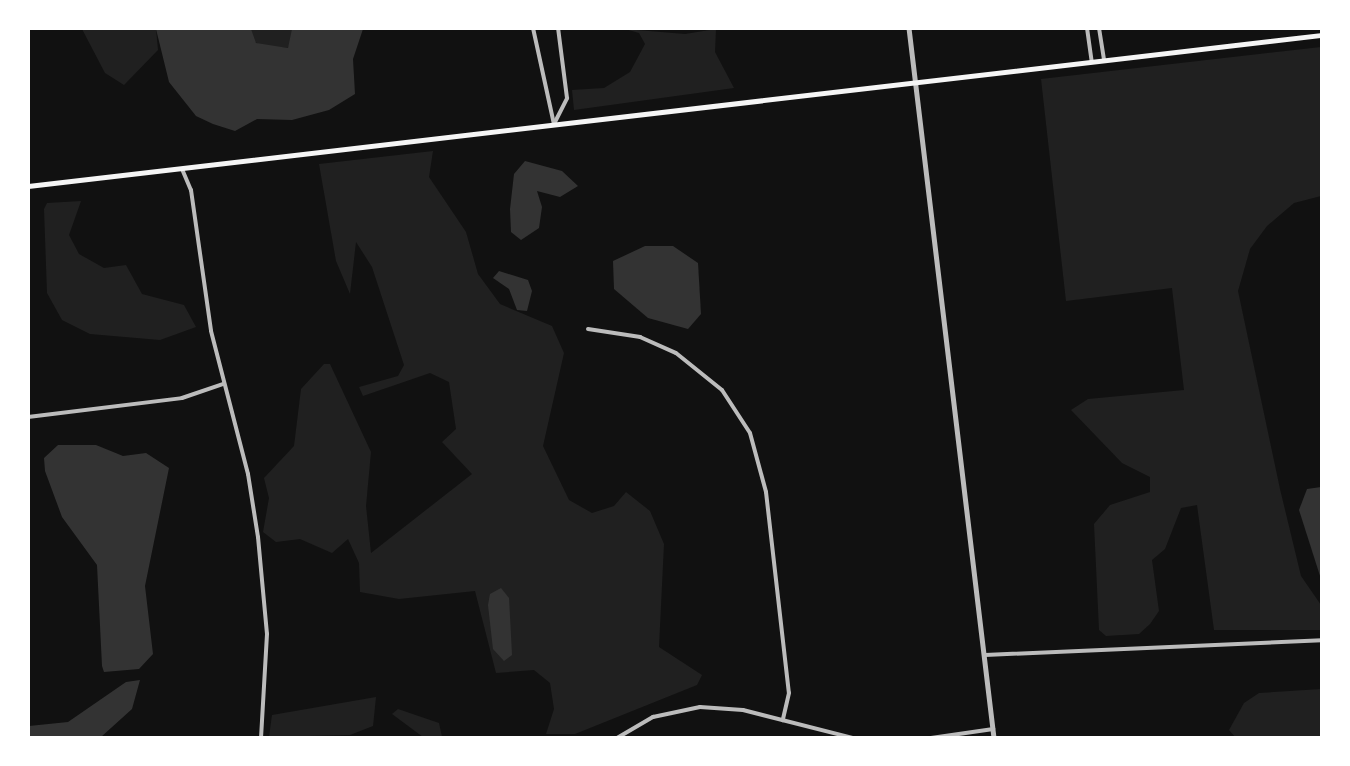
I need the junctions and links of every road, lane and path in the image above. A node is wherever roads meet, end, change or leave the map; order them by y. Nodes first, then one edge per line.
1 (533, 28) edge
2 (558, 28) edge
3 (909, 28) edge
4 (1087, 28) edge
5 (1099, 28) edge
6 (1322, 35) edge
7 (1104, 61) junction
8 (1092, 62) junction
9 (916, 82) junction
10 (554, 124) junction
11 (182, 169) junction
12 (28, 186) edge
13 (588, 329) dead end
14 (223, 384) junction
15 (28, 417) edge
16 (1322, 640) edge
17 (985, 655) junction
18 (783, 720) junction
19 (993, 729) junction
20 (261, 738) edge
21 (617, 738) edge
22 (853, 738) edge
23 (931, 738) edge
24 (994, 738) edge

1 - 10 street
2 - 10 street
3 - 9 street
4 - 8 street
5 - 7 street
6 - 7 main road
7 - 8 main road
8 - 9 main road
9 - 10 main road
9 - 17 street
10 - 11 main road
11 - 12 main road
11 - 14 street
13 - 18 street
14 - 15 street
14 - 20 street
16 - 17 street
17 - 19 street
18 - 21 street
18 - 22 street
19 - 23 street
19 - 24 street

